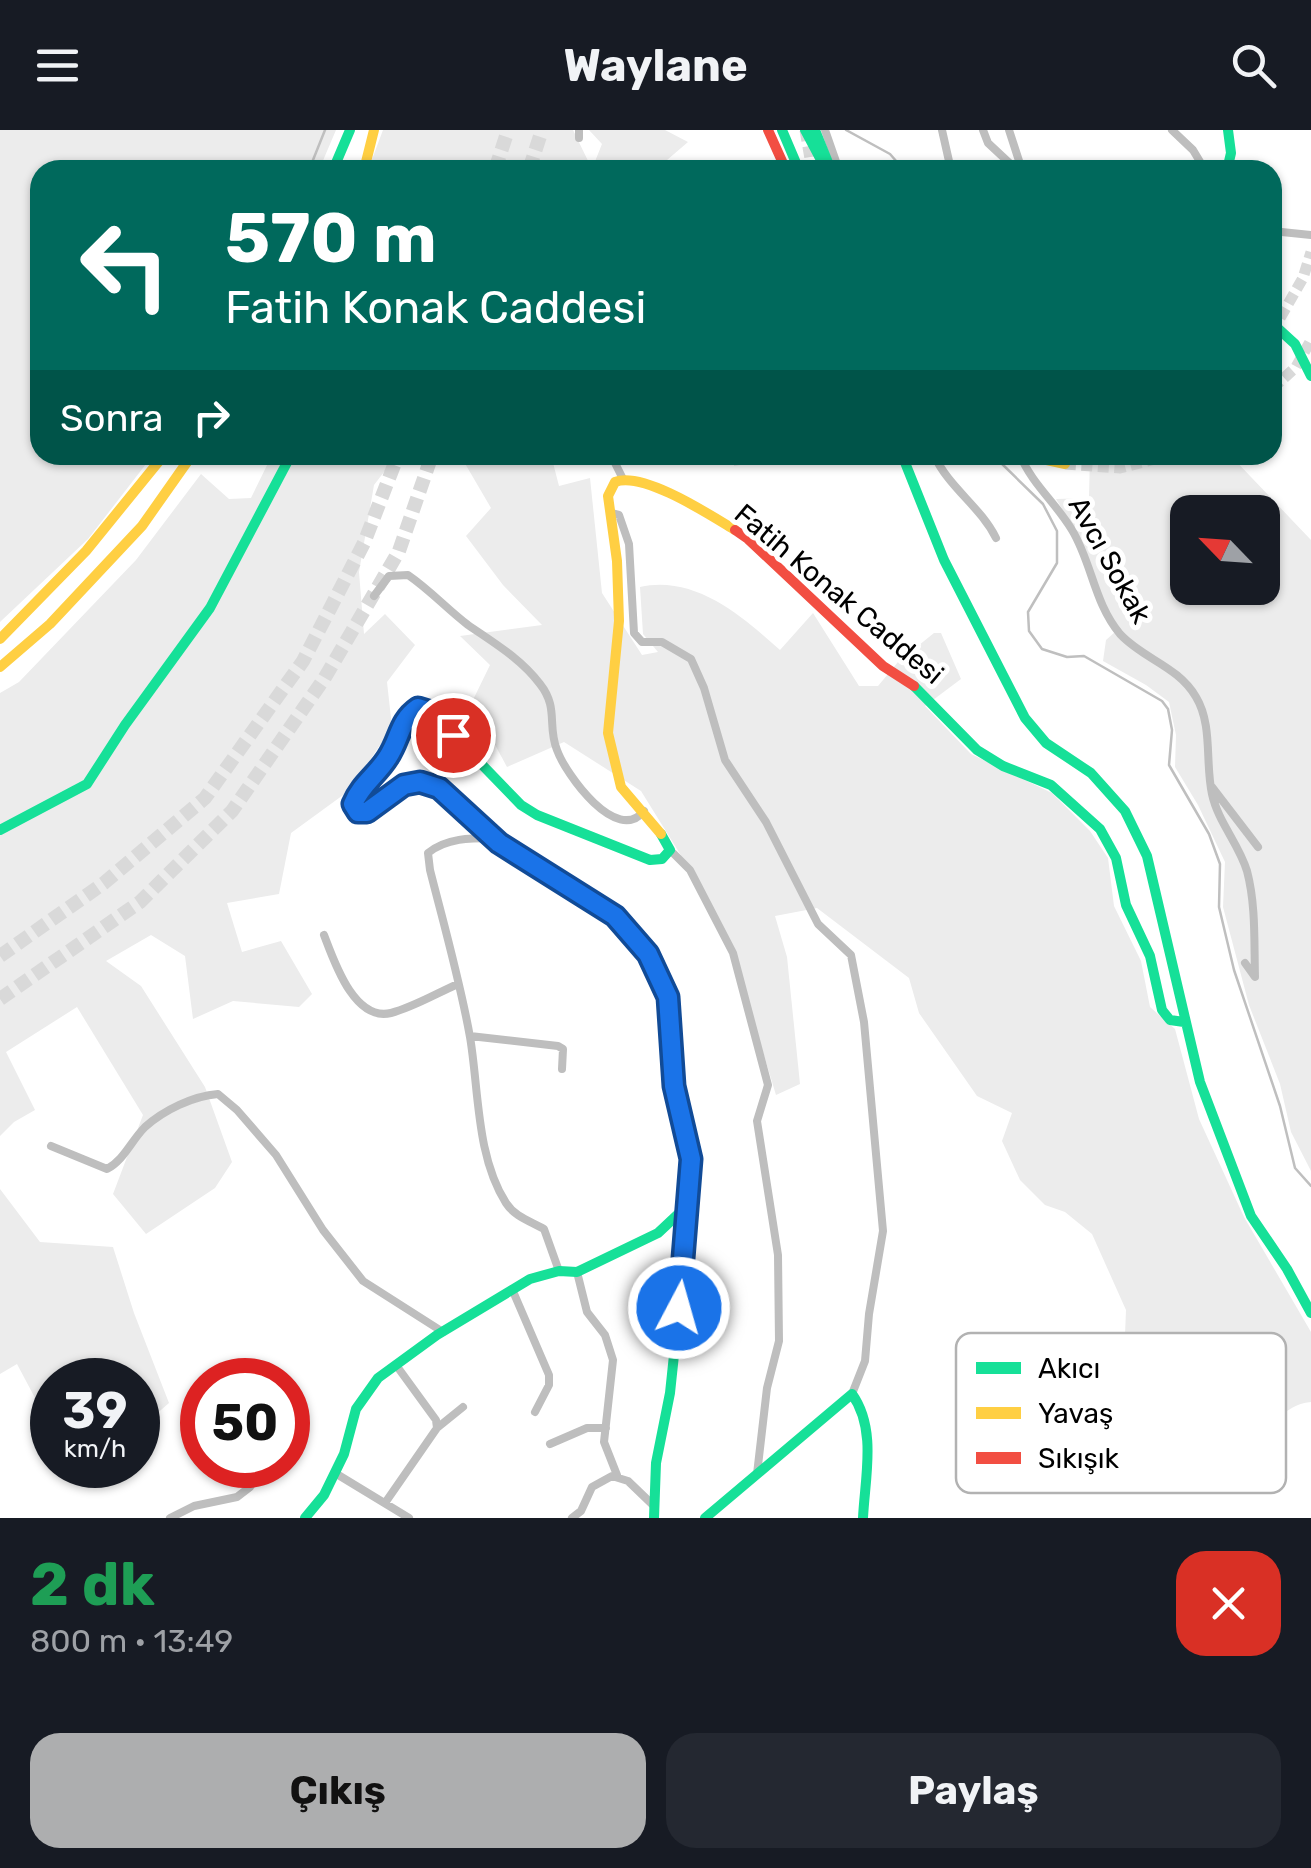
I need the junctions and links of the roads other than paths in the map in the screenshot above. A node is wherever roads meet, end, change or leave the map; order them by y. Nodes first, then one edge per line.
1 (349, 130) edge
2 (376, 130) edge
3 (768, 130) edge
4 (782, 130) edge
5 (806, 130) edge
6 (815, 130) edge
7 (826, 130) edge
8 (942, 130) edge
9 (983, 130) edge
10 (1009, 130) edge
11 (1172, 130) edge
12 (1228, 130) edge
13 (337, 160) edge
14 (367, 160) edge
15 (782, 160) edge
16 (795, 160) edge
17 (822, 160) edge
18 (825, 160) edge
19 (835, 160) edge
20 (949, 160) edge
21 (1008, 160) edge
22 (1017, 160) edge
23 (1199, 160) edge
24 (1229, 160) edge
25 (1282, 232) edge
26 (1311, 235) edge
27 (1282, 333) edge
28 (1311, 376) edge
29 (157, 465) edge
30 (185, 465) edge
31 (286, 465) edge
32 (615, 465) edge
33 (906, 465) edge
34 (940, 465) edge
35 (1028, 465) edge
36 (623, 479) junction
37 (611, 513) junction
38 (996, 538) dead end
39 (374, 596) dead end
40 (0, 639) edge
41 (0, 667) edge
42 (1210, 783) junction
43 (644, 811) junction
44 (0, 830) edge
45 (493, 838) junction
46 (1258, 847) dead end
47 (670, 850) junction
48 (324, 935) dead end
49 (1245, 964) dead end
50 (458, 984) junction
51 (1184, 1022) junction
52 (470, 1036) junction
53 (562, 1069) dead end
54 (51, 1146) dead end
55 (690, 1203) junction
56 (559, 1271) junction
57 (577, 1272) junction
58 (512, 1289) junction
59 (679, 1308) junction
60 (634, 1311) dead end
61 (1311, 1314) edge
62 (443, 1332) junction
63 (396, 1364) junction
64 (852, 1394) junction
65 (462, 1407) dead end
66 (535, 1412) dead end
67 (436, 1428) junction
68 (606, 1428) junction
69 (550, 1444) dead end
70 (335, 1473) junction
71 (756, 1474) junction
72 (618, 1476) junction
73 (249, 1488) edge
74 (385, 1503) junction
75 (654, 1512) edge
76 (577, 1516) edge
77 (170, 1518) edge
78 (304, 1518) edge
79 (409, 1518) edge
80 (665, 1518) edge
81 (705, 1518) edge
82 (863, 1518) edge

1 - 13 main road
2 - 14 main road
3 - 15 main road
4 - 16 main road
5 - 17 main road
6 - 18 main road
7 - 19 street
8 - 20 street
9 - 21 street
10 - 22 street
11 - 23 street
12 - 24 main road
25 - 26 street
27 - 28 main road
29 - 40 main road
30 - 41 main road
31 - 44 main road
32 - 36 street
33 - 51 main road
34 - 38 street
35 - 42 street, Avcı Sokak
36 - 37 main road
36 - 51 main road, Fatih Konak Caddesi
37 - 43 main road
37 - 64 street
39 - 43 street
42 - 46 street
42 - 49 street, Avcı Sokak
43 - 47 main road
45 - 47 main road
45 - 50 street
45 - 55 main road
47 - 71 street
48 - 50 street
50 - 52 street
51 - 61 main road
52 - 53 street
52 - 56 street
54 - 62 street
55 - 57 main road
55 - 59 main road
56 - 57 main road
56 - 58 main road
57 - 68 street
58 - 62 main road
58 - 66 street
59 - 60 street
59 - 75 main road
62 - 63 main road
63 - 67 street
63 - 70 main road
64 - 71 main road
64 - 82 main road
65 - 67 street
67 - 74 street
68 - 69 street
68 - 72 street
70 - 74 street
70 - 78 main road
71 - 81 main road
72 - 75 street
72 - 76 street
73 - 77 street
74 - 79 street
75 - 80 main road

